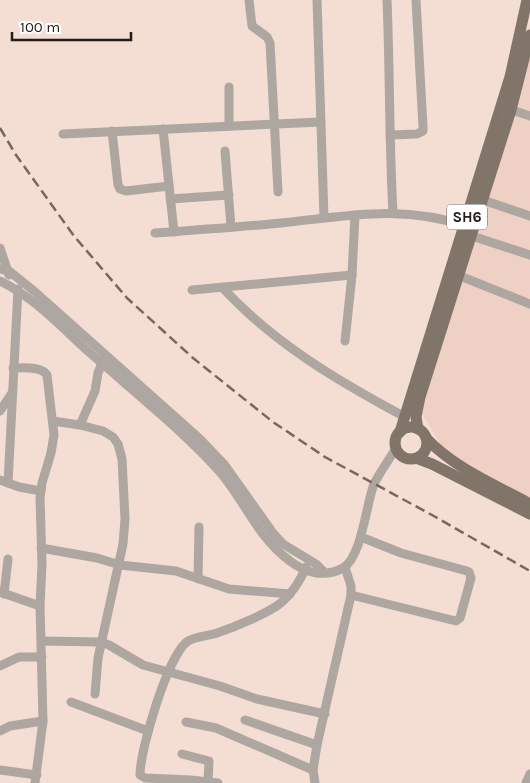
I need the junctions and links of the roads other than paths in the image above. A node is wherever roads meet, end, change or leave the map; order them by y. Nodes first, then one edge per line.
1 (249, 0) edge
2 (317, 0) edge
3 (387, 0) edge
4 (416, 0) edge
5 (528, 0) edge
6 (530, 35) edge
7 (229, 87) dead end
8 (506, 108) junction
9 (530, 116) edge
10 (321, 122) junction
11 (274, 124) junction
12 (229, 126) junction
13 (163, 129) junction
14 (112, 132) junction
15 (63, 134) dead end
16 (390, 135) junction
17 (225, 151) dead end
18 (169, 186) junction
19 (278, 192) dead end
20 (229, 195) junction
21 (170, 198) junction
22 (483, 200) junction
23 (393, 213) junction
24 (355, 215) junction
25 (530, 216) edge
26 (324, 218) junction
27 (231, 227) junction
28 (470, 230) junction
29 (174, 232) junction
30 (155, 233) dead end
31 (0, 248) edge
32 (530, 255) edge
33 (4, 270) edge
34 (352, 275) junction
35 (460, 276) junction
36 (19, 279) junction
37 (0, 281) edge
38 (10, 286) junction
39 (222, 287) junction
40 (192, 290) dead end
41 (18, 292) junction
42 (530, 304) edge
43 (345, 341) dead end
44 (103, 358) junction
45 (13, 368) junction
46 (12, 393) junction
47 (0, 411) edge
48 (405, 417) junction
49 (53, 421) junction
50 (80, 425) junction
51 (418, 429) junction
52 (400, 432) junction
53 (426, 438) junction
54 (396, 448) junction
55 (416, 458) junction
56 (4, 481) edge
57 (41, 491) junction
58 (530, 504) edge
59 (530, 514) edge
60 (199, 527) dead end
61 (361, 537) junction
62 (41, 548) junction
63 (8, 559) dead end
64 (309, 560) junction
65 (120, 565) junction
66 (345, 567) junction
67 (304, 571) junction
68 (324, 572) junction
69 (198, 579) junction
70 (2, 593) edge
71 (290, 594) junction
72 (351, 595) junction
73 (40, 606) junction
74 (42, 642) junction
75 (101, 642) junction
76 (42, 657) junction
77 (0, 666) edge
78 (170, 671) junction
79 (95, 694) dead end
80 (71, 702) dead end
81 (325, 714) junction
82 (245, 720) dead end
83 (44, 722) junction
84 (186, 722) dead end
85 (0, 731) edge
86 (148, 731) junction
87 (317, 745) junction
88 (182, 754) dead end
89 (0, 770) edge
90 (313, 770) junction
91 (530, 774) edge
92 (36, 779) edge
93 (213, 782) edge
94 (315, 783) edge
95 (526, 783) edge

1 - 11 street
2 - 10 street
3 - 16 street
4 - 16 street
5 - 8 main road, SH6
6 - 8 main road, SH6
7 - 12 street
8 - 9 street
8 - 22 main road, SH6
8 - 28 main road, SH6
10 - 11 street
10 - 26 street
11 - 12 street
11 - 19 street
12 - 13 street
13 - 14 street
13 - 18 street
14 - 15 street
14 - 18 street
16 - 23 street
17 - 20 street
18 - 21 street
20 - 21 street
20 - 27 street
21 - 29 street
22 - 25 street
22 - 28 main road, SH6
23 - 24 street
23 - 28 street
24 - 26 street
24 - 34 street
26 - 27 street
27 - 29 street
28 - 32 street
28 - 35 main road, SH6
28 - 48 main road, SH6
29 - 30 street
31 - 33 street
33 - 36 street
33 - 38 street
34 - 39 street
34 - 43 street
35 - 42 street
35 - 51 main road, SH6
36 - 41 street
36 - 44 street
37 - 38 street
38 - 41 street
39 - 40 street
39 - 48 street
41 - 44 street
41 - 45 street
44 - 50 street
44 - 64 street
44 - 67 street
45 - 46 street
45 - 49 street
46 - 47 street
46 - 56 street
48 - 52 main road, SH6
49 - 50 street
49 - 57 street
50 - 65 street
51 - 52 main road
51 - 53 main road
52 - 54 main road, SH6
53 - 55 main road
53 - 58 main road
54 - 55 main road
54 - 61 street
55 - 59 main road
56 - 57 street
57 - 62 street
60 - 69 street
61 - 66 street
61 - 72 street
62 - 65 street
62 - 73 street
63 - 70 street
64 - 67 street
64 - 68 street
65 - 69 street
65 - 75 street
66 - 68 street
66 - 72 street
67 - 68 street
67 - 71 street
69 - 71 street
70 - 73 street
71 - 78 street
72 - 81 street
73 - 74 street
74 - 75 street
74 - 76 street
75 - 78 street
75 - 79 street
76 - 77 street
76 - 83 street
78 - 81 street
78 - 86 street
80 - 86 street
81 - 87 street
82 - 87 street
83 - 85 street
83 - 92 street
84 - 90 street
86 - 93 street
87 - 90 street
88 - 93 street
89 - 92 street
90 - 94 street
91 - 95 street

